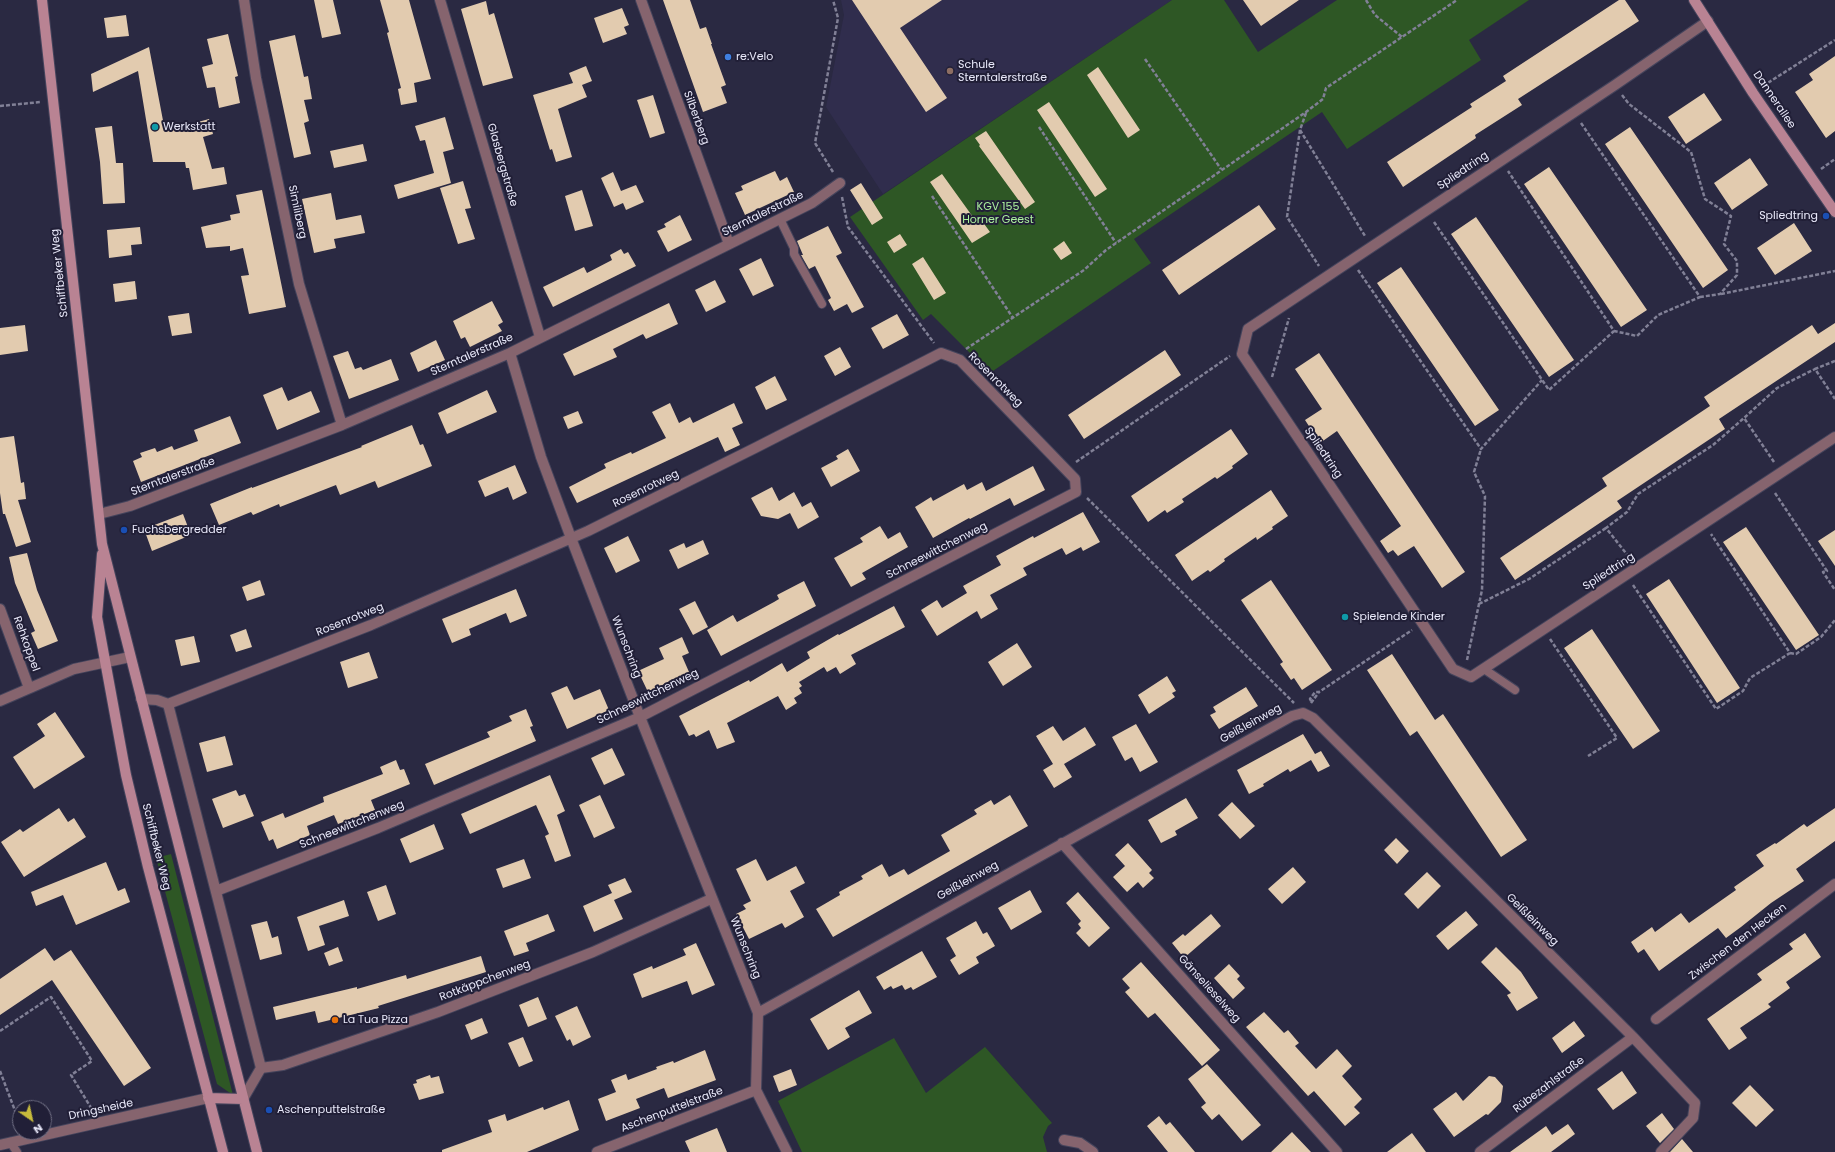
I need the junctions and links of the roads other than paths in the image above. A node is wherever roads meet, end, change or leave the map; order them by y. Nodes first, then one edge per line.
1 (42, 0) edge
2 (244, 0) edge
3 (440, 0) edge
4 (641, 0) edge
5 (1694, 0) edge
6 (1708, 21) junction
7 (840, 183) road end
8 (1835, 212) edge
9 (780, 218) junction
10 (728, 244) junction
11 (822, 304) dead end
12 (540, 337) junction
13 (510, 353) junction
14 (342, 425) junction
15 (1835, 437) edge
16 (1076, 492) joint
17 (99, 514) junction
18 (571, 538) junction
19 (102, 544) junction
20 (0, 609) edge
21 (130, 657) junction
22 (105, 662) junction
23 (1484, 669) junction
24 (29, 688) junction
25 (1515, 690) dead end
26 (141, 699) junction
27 (0, 700) edge
28 (168, 704) junction
29 (640, 717) junction
30 (1062, 842) junction
31 (1835, 884) edge
32 (216, 891) junction
33 (711, 899) junction
34 (758, 1012) junction
35 (1656, 1019) dead end
36 (1633, 1037) junction
37 (261, 1068) junction
38 (756, 1090) junction
39 (208, 1098) junction
40 (243, 1099) junction
41 (1064, 1140) dead end
42 (10, 1142) junction
43 (0, 1144) edge
44 (17, 1152) edge
45 (223, 1152) edge
46 (257, 1152) edge
47 (597, 1152) edge
48 (788, 1152) edge
49 (1093, 1152) edge
50 (1337, 1152) edge
51 (1480, 1152) edge
52 (1661, 1152) edge

1 - 17 main road, Schiffbeker Weg
2 - 14 street, Similiberg
3 - 12 street, Glasbergstraße
4 - 10 street, Silberberg
5 - 6 main road, Dannerallee
6 - 8 main road, Dannerallee
6 - 23 street, Spliedtring
7 - 9 street, Sterntalerstraße
9 - 10 street, Sterntalerstraße
9 - 11 lane
10 - 12 street, Sterntalerstraße
12 - 13 street, Sterntalerstraße
13 - 14 street, Sterntalerstraße
13 - 18 street, Wunschring
14 - 17 street, Sterntalerstraße
15 - 23 street, Spliedtring
16 - 18 street, Rosenrotweg
16 - 29 street, Schneewittchenweg
17 - 19 main road, Schiffbeker Weg
18 - 28 street, Rosenrotweg
18 - 29 street, Wunschring
19 - 21 main road, Schiffbeker Weg
19 - 22 main road, Schiffbeker Weg
20 - 24 street, Rehkoppel
21 - 22 street
21 - 26 main road, Schiffbeker Weg
22 - 24 street
22 - 39 main road, Schiffbeker Weg
23 - 25 lane
24 - 27 street
26 - 28 street
26 - 40 main road, Schiffbeker Weg
28 - 32 street
29 - 32 street, Schneewittchenweg
29 - 33 street, Wunschring
30 - 34 street, Geißleinweg
30 - 36 street, Geißleinweg
30 - 50 street, Gänselieselweg
31 - 35 street, Zwischen den Hecken
32 - 37 street
33 - 34 street, Wunschring
33 - 37 street, Rotkäppchenweg
34 - 38 street
36 - 51 street, Rübezahlstraße
36 - 52 street, Geißleinweg
37 - 40 street
38 - 47 street, Aschenputtelstraße
38 - 48 street
39 - 40 main road
39 - 42 street, Dringsheide
39 - 45 main road, Schiffbeker Weg
40 - 46 main road, Schiffbeker Weg
41 - 49 street
42 - 43 street, Dringsheide
42 - 44 lane

